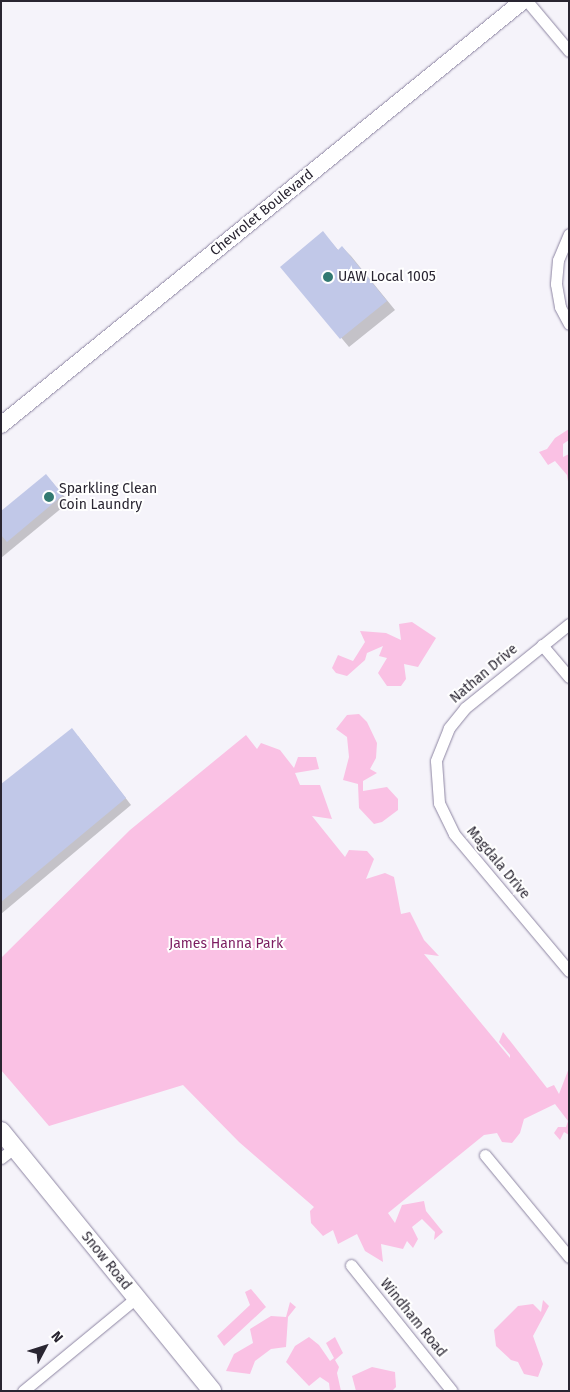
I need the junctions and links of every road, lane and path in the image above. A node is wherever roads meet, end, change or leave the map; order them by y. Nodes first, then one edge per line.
1 (523, 1) edge
2 (527, 1) edge
3 (569, 51) edge
4 (569, 234) edge
5 (569, 324) edge
6 (1, 425) edge
7 (569, 624) edge
8 (542, 645) junction
9 (569, 677) edge
10 (436, 761) joint
11 (569, 971) edge
12 (1, 1131) edge
13 (8, 1153) edge
14 (485, 1155) dead end
15 (569, 1257) edge
16 (351, 1265) dead end
17 (136, 1298) junction
18 (23, 1391) edge
19 (212, 1391) edge
20 (452, 1391) edge

1 - 6 main road, Chevrolet Boulevard
2 - 3 street
4 - 5 street
7 - 8 street, Nathan Drive
8 - 9 street
8 - 10 street, Nathan Drive
10 - 11 street, Magdala Drive
12 - 13 main road, Snow Road
13 - 17 main road, Snow Road
14 - 15 street
16 - 20 street, Windham Road
17 - 18 street
17 - 19 main road, Snow Road

